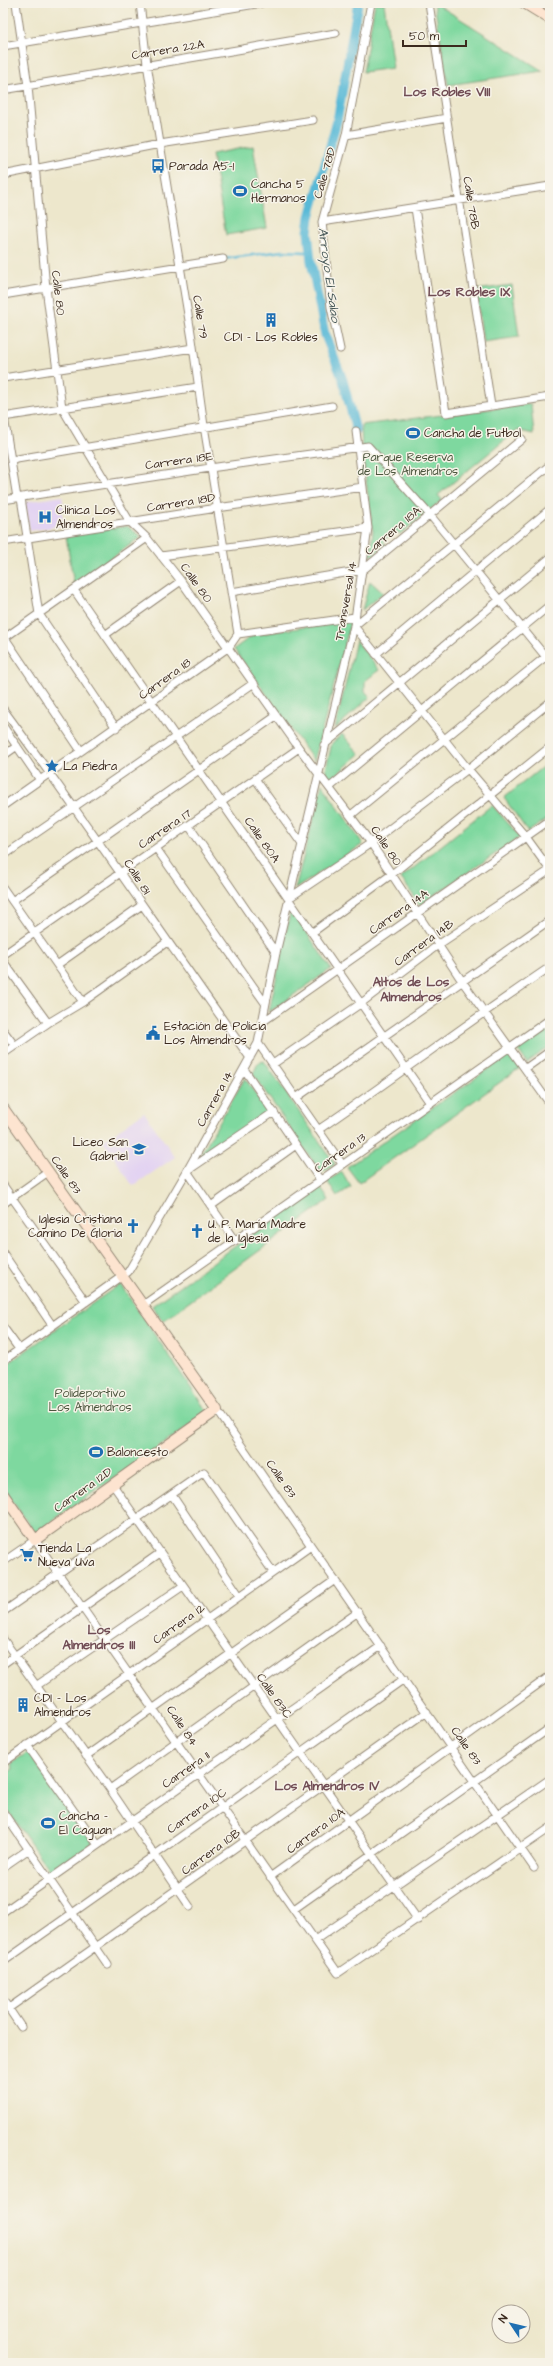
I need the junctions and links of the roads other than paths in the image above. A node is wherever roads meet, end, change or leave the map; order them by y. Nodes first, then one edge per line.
1 (7, 3) edge
2 (16, 3) edge
3 (140, 3) edge
4 (262, 3) edge
5 (371, 3) edge
6 (429, 3) edge
7 (524, 3) edge
8 (546, 3) edge
9 (3, 4) edge
10 (550, 6) edge
11 (550, 19) edge
12 (143, 22) junction
13 (336, 33) dead end
14 (22, 43) junction
15 (3, 46) edge
16 (148, 64) junction
17 (28, 86) junction
18 (3, 90) edge
19 (447, 118) junction
20 (313, 120) dead end
21 (346, 135) junction
22 (160, 144) junction
23 (35, 168) junction
24 (3, 175) edge
25 (550, 186) edge
26 (460, 201) junction
27 (415, 208) junction
28 (322, 222) junction
29 (223, 259) dead end
30 (180, 266) junction
31 (46, 288) junction
32 (3, 295) edge
33 (193, 348) junction
34 (340, 349) dead end
35 (56, 370) junction
36 (3, 378) edge
37 (198, 387) junction
38 (550, 398) edge
39 (332, 406) dead end
40 (491, 406) junction
41 (62, 408) junction
42 (4, 417) edge
43 (204, 426) junction
44 (356, 431) dead end
45 (522, 439) dead end
46 (85, 447) junction
47 (358, 447) junction
48 (11, 460) junction
49 (550, 465) edge
50 (210, 468) junction
51 (108, 483) junction
52 (363, 487) junction
53 (19, 498) junction
54 (3, 500) edge
55 (217, 508) junction
56 (550, 509) edge
57 (430, 514) junction
58 (130, 522) junction
59 (368, 528) junction
60 (28, 538) junction
61 (147, 538) junction
62 (3, 542) edge
63 (453, 544) junction
64 (224, 548) junction
65 (161, 556) junction
66 (550, 558) edge
67 (363, 570) junction
68 (475, 571) junction
69 (181, 581) junction
70 (74, 590) junction
71 (231, 592) junction
72 (499, 600) junction
73 (550, 605) edge
74 (39, 614) junction
75 (355, 617) junction
76 (354, 626) junction
77 (522, 628) junction
78 (105, 634) junction
79 (238, 634) junction
80 (3, 636) edge
81 (229, 647) junction
82 (376, 654) junction
83 (549, 658) edge
84 (254, 683) junction
85 (399, 683) junction
86 (550, 702) edge
87 (151, 703) junction
88 (3, 709) edge
89 (422, 711) junction
90 (276, 716) junction
91 (3, 726) edge
92 (116, 728) junction
93 (175, 737) junction
94 (445, 739) junction
95 (324, 745) junction
96 (17, 746) junction
97 (550, 747) edge
98 (300, 748) junction
99 (81, 751) junction
100 (3, 756) edge
101 (468, 769) junction
102 (199, 770) junction
103 (50, 773) junction
104 (318, 773) junction
105 (40, 780) junction
106 (256, 780) junction
107 (330, 787) junction
108 (490, 795) junction
109 (223, 802) junction
110 (74, 805) junction
111 (3, 806) edge
112 (351, 815) junction
113 (550, 820) edge
114 (189, 826) junction
115 (526, 837) junction
116 (99, 841) junction
117 (301, 843) junction
118 (371, 843) junction
119 (156, 848) junction
120 (3, 856) edge
121 (550, 870) edge
122 (121, 872) junction
123 (392, 874) junction
124 (3, 888) edge
125 (289, 898) junction
126 (12, 901) junction
127 (142, 905) junction
128 (417, 913) junction
129 (550, 920) edge
130 (313, 932) junction
131 (34, 933) junction
132 (167, 942) junction
133 (438, 945) junction
134 (276, 953) junction
135 (3, 955) edge
136 (3, 961) edge
137 (57, 965) junction
138 (550, 968) edge
139 (337, 969) junction
140 (462, 981) junction
141 (83, 1002) junction
142 (265, 1003) junction
143 (360, 1004) junction
144 (484, 1012) junction
145 (550, 1019) edge
146 (48, 1023) junction
147 (261, 1023) junction
148 (3, 1030) edge
149 (383, 1037) junction
150 (258, 1043) junction
151 (15, 1046) junction
152 (510, 1048) junction
153 (550, 1051) edge
154 (3, 1054) edge
155 (250, 1058) junction
156 (273, 1064) junction
157 (526, 1068) junction
158 (244, 1069) junction
159 (407, 1070) junction
160 (296, 1098) junction
161 (430, 1103) junction
162 (550, 1104) edge
163 (3, 1108) edge
164 (274, 1112) junction
165 (318, 1130) junction
166 (296, 1145) junction
167 (342, 1164) junction
168 (187, 1171) junction
169 (48, 1172) junction
170 (320, 1180) junction
171 (3, 1185) edge
172 (12, 1198) junction
173 (3, 1204) edge
174 (211, 1206) junction
175 (235, 1241) junction
176 (3, 1253) edge
177 (123, 1276) junction
178 (86, 1302) junction
179 (143, 1305) junction
180 (52, 1325) junction
181 (3, 1327) edge
182 (19, 1349) junction
183 (3, 1361) edge
184 (217, 1410) junction
185 (112, 1484) junction
186 (3, 1494) edge
187 (172, 1495) junction
188 (7, 1507) edge
189 (136, 1519) junction
190 (35, 1540) junction
191 (311, 1546) junction
192 (160, 1553) junction
193 (3, 1562) edge
194 (273, 1572) junction
195 (58, 1574) junction
196 (335, 1580) junction
197 (183, 1586) junction
198 (239, 1595) junction
199 (84, 1608) junction
200 (3, 1612) edge
201 (358, 1612) junction
202 (206, 1618) junction
203 (106, 1639) junction
204 (3, 1640) edge
205 (381, 1646) junction
206 (231, 1653) junction
207 (15, 1656) junction
208 (3, 1664) edge
209 (129, 1672) junction
210 (550, 1677) edge
211 (404, 1679) junction
212 (36, 1686) junction
213 (253, 1686) junction
214 (154, 1707) junction
215 (427, 1712) junction
216 (277, 1720) junction
217 (61, 1721) junction
218 (550, 1728) edge
219 (177, 1741) junction
220 (27, 1746) junction
221 (451, 1748) junction
222 (300, 1752) junction
223 (86, 1756) junction
224 (3, 1763) edge
225 (199, 1774) junction
226 (550, 1779) edge
227 (475, 1782) junction
228 (323, 1786) junction
229 (110, 1789) junction
230 (222, 1807) junction
231 (4, 1814) edge
232 (498, 1815) junction
233 (348, 1821) junction
234 (132, 1822) junction
235 (550, 1828) edge
236 (245, 1841) junction
237 (98, 1846) junction
238 (521, 1848) junction
239 (29, 1849) junction
240 (371, 1854) junction
241 (154, 1855) junction
242 (3, 1867) edge
243 (534, 1868) dead end
244 (270, 1877) junction
245 (50, 1879) junction
246 (394, 1886) junction
247 (178, 1890) junction
248 (190, 1907) dead end
249 (294, 1909) junction
250 (3, 1912) edge
251 (73, 1914) junction
252 (418, 1920) junction
253 (315, 1940) junction
254 (96, 1947) junction
255 (3, 1962) edge
256 (108, 1965) dead end
257 (3, 2000) edge
258 (9, 2008) junction
259 (21, 2027) dead end

1 - 9 street
2 - 14 street, Calle 80
3 - 12 street, Calle 79
4 - 12 street
5 - 21 street, Calle 78D
6 - 19 street, Calle 78B
7 - 11 street
8 - 10 street
12 - 14 street
12 - 16 street, Calle 79
13 - 16 street, Carrera 22A
14 - 15 street
14 - 17 street, Calle 80
16 - 17 street, Carrera 22A
16 - 22 street, Calle 79
17 - 18 street, Carrera 22A
17 - 23 street, Calle 80
19 - 21 street
19 - 26 street, Calle 78B
20 - 22 street
21 - 28 street, Calle 78D
22 - 23 street
22 - 30 street, Calle 79
23 - 24 street
23 - 31 street, Calle 80
25 - 26 street
26 - 27 street
26 - 40 street, Calle 78B
27 - 28 street
27 - 40 street
28 - 34 street, Calle 78D
29 - 30 street
30 - 31 street
30 - 33 street, Calle 79
31 - 32 street
31 - 35 street, Calle 80
33 - 35 street
33 - 37 street, Calle 79
35 - 36 street
35 - 41 street, Calle 80
37 - 41 street
37 - 43 street, Calle 79
38 - 40 street
39 - 43 street
41 - 42 street
41 - 46 street, Calle 80
42 - 48 street
43 - 46 street
43 - 50 street, Calle 79
44 - 47 street, Transversal 14
45 - 57 street, Carrera 18A
46 - 48 street
46 - 51 street, Calle 80
47 - 50 street, Carrera 18E
47 - 52 street, Transversal 14
47 - 57 street
48 - 53 street
49 - 63 street
50 - 51 street, Carrera 18E
50 - 55 street, Calle 79
51 - 53 street, Carrera 18E
51 - 58 street, Calle 80
52 - 55 street, Carrera 18D
52 - 59 street, Transversal 14
53 - 54 street, Carrera 18E
53 - 60 street
55 - 58 street, Carrera 18D
55 - 64 street, Calle 79
56 - 68 street
57 - 63 street
57 - 67 street, Carrera 18A
58 - 60 street, Carrera 18D
58 - 61 street, Calle 80
59 - 64 street
59 - 67 street, Transversal 14
60 - 62 street, Carrera 18D
60 - 74 street
61 - 65 street, Calle 80
61 - 70 street
63 - 68 street
63 - 76 street
64 - 65 street
64 - 71 street, Calle 79
65 - 69 street, Calle 80
66 - 72 street
67 - 71 street, Carrera 18A
67 - 75 street, Transversal 14
68 - 72 street
68 - 82 street
69 - 78 street
69 - 81 street, Calle 80
70 - 74 street
70 - 78 street, Calle 80A
71 - 79 street, Calle 79
72 - 77 street
72 - 85 street
73 - 77 street
74 - 80 street
74 - 92 street
75 - 76 street, Transversal 14
75 - 79 street
76 - 82 street
76 - 95 street, Transversal 14
77 - 83 street
77 - 89 street
78 - 87 street, Calle 80A
79 - 81 street, Carrera 18
80 - 99 street
81 - 84 street, Calle 80
81 - 87 street, Carrera 18
82 - 85 street
83 - 94 street
84 - 90 street, Calle 80
84 - 93 street
85 - 89 street
85 - 95 street
86 - 101 street
87 - 92 street, Carrera 18
87 - 93 street, Calle 80A
88 - 103 street, Calle 81
89 - 94 street
89 - 107 street
90 - 98 street, Calle 80
90 - 102 street
91 - 96 street
92 - 99 street, Carrera 18
93 - 102 street, Calle 80A
93 - 110 street
94 - 101 street
94 - 112 street
95 - 104 street, Transversal 14
96 - 100 street
96 - 105 street
97 - 108 street
98 - 104 street, Calle 80
98 - 106 street, Carrera 17
99 - 103 street, Carrera 18
101 - 108 street
101 - 118 street
102 - 109 street, Calle 80A
102 - 116 street
103 - 105 street, Carrera 18
103 - 110 street, Calle 81
104 - 107 street, Calle 80
104 - 117 street, Carrera 14
105 - 111 street, Carrera 18
106 - 109 street, Carrera 17
106 - 117 street
107 - 112 street, Calle 80
108 - 115 street
108 - 123 street
109 - 114 street, Carrera 17
109 - 125 street, Calle 80A
110 - 116 street, Calle 81
110 - 120 street
112 - 118 street, Calle 80
113 - 115 street, Carrera 14A
114 - 119 street, Carrera 17
114 - 134 street
115 - 121 street
115 - 128 street, Carrera 14A
116 - 122 street, Calle 81
116 - 126 street
117 - 125 street, Carrera 14
118 - 123 street, Calle 80
118 - 125 street
119 - 122 street, Carrera 17
119 - 142 street
121 - 133 street, Carrera 14B
122 - 127 street, Calle 81
122 - 131 street, Carrera 17
123 - 128 street, Calle 80
123 - 130 street
124 - 126 street
125 - 130 street, Calle 80A
125 - 134 street, Carrera 14
126 - 131 street
127 - 132 street, Calle 81
127 - 137 street
128 - 133 street, Calle 80
128 - 139 street, Carrera 14A
129 - 140 street
130 - 139 street, Calle 80A
131 - 135 street, Carrera 17
131 - 137 street
132 - 141 street
132 - 155 street, Calle 81
133 - 140 street, Calle 80
133 - 143 street, Carrera 14B
134 - 142 street, Carrera 14
136 - 146 street
137 - 141 street
138 - 144 street
139 - 143 street, Calle 80A
139 - 147 street, Carrera 14A
140 - 144 street, Calle 80
140 - 149 street
141 - 146 street
142 - 147 street, Carrera 14
143 - 149 street, Calle 80A
143 - 156 street, Carrera 14B
144 - 152 street, Calle 80
144 - 159 street
145 - 152 street, Carrera 13
146 - 151 street
147 - 150 street, Carrera 14
148 - 151 street
149 - 159 street, Calle 80A
149 - 160 street
150 - 155 street, Carrera 14
150 - 156 street
151 - 154 street
152 - 157 street, Calle 80
152 - 161 street, Carrera 13
153 - 157 street
155 - 158 street, Carrera 14
156 - 160 street
157 - 162 street, Calle 80
158 - 164 street
158 - 168 street, Carrera 14
159 - 161 street, Calle 80A
159 - 165 street
160 - 165 street
161 - 167 street, Carrera 13
163 - 169 street, Calle 83
164 - 166 street
164 - 168 street
165 - 167 street
166 - 170 street
166 - 174 street
167 - 170 street, Carrera 13
168 - 174 street
168 - 177 street, Carrera 14
169 - 172 street
169 - 177 street, Calle 83
170 - 175 street, Carrera 13
171 - 172 street
172 - 173 street
172 - 178 street
174 - 175 street
175 - 179 street, Carrera 13
176 - 180 street
177 - 178 street, Carrera 14
177 - 179 street, Calle 83
178 - 180 street, Carrera 14
179 - 184 street, Calle 83
180 - 182 street, Carrera 14
181 - 182 street
182 - 183 street, Carrera 14
184 - 185 street, Carrera 12D
184 - 191 street, Calle 83
185 - 189 street, Calle 83C
185 - 190 street, Carrera 12D
186 - 188 street, Calle 84
187 - 189 street
187 - 194 street
187 - 198 street
188 - 190 street, Calle 84
189 - 192 street, Calle 83C
189 - 195 street
190 - 193 street, Carrera 12D
190 - 195 street, Calle 84
191 - 194 street, Carrera 12
191 - 196 street, Calle 83
192 - 197 street, Calle 83C
192 - 199 street
194 - 198 street, Carrera 12
195 - 199 street, Calle 84
195 - 200 street
196 - 201 street, Calle 83
196 - 206 street
197 - 202 street, Calle 83C
197 - 203 street
198 - 202 street, Carrera 12
199 - 203 street, Calle 84
199 - 207 street
201 - 205 street, Calle 83
201 - 213 street
202 - 206 street, Calle 83C
202 - 209 street, Carrera 12
203 - 209 street, Calle 84
203 - 212 street
204 - 207 street
205 - 211 street, Calle 83
205 - 216 street, Carrera 11
206 - 213 street, Calle 83C
206 - 214 street
207 - 208 street
207 - 212 street
209 - 214 street, Calle 84
209 - 217 street, Carrera 12
210 - 221 street, Carrera 10A
211 - 215 street, Calle 83
211 - 222 street, Carrera 10C
212 - 217 street
213 - 216 street, Calle 83C
213 - 219 street
214 - 219 street, Calle 84
214 - 223 street
215 - 221 street, Calle 83
215 - 228 street, Carrera 10B
216 - 222 street, Calle 83C
216 - 225 street, Carrera 11
217 - 220 street, Carrera 12
217 - 223 street
218 - 227 street
219 - 225 street, Calle 84
219 - 229 street
220 - 224 street, Carrera 12
220 - 237 street
221 - 227 street, Calle 83
221 - 233 street, Carrera 10A
222 - 228 street, Calle 83C
222 - 230 street, Carrera 10C
223 - 229 street
225 - 230 street, Calle 84
225 - 234 street, Carrera 11
226 - 232 street
227 - 232 street, Calle 83
227 - 240 street
228 - 233 street, Calle 83C
228 - 236 street, Carrera 10B
229 - 234 street
230 - 236 street, Calle 84
230 - 241 street, Carrera 10C
231 - 239 street
232 - 238 street, Calle 83
232 - 246 street
233 - 240 street, Calle 83C
233 - 244 street, Carrera 10A
234 - 237 street, Carrera 11
234 - 241 street
235 - 238 street
236 - 244 street, Calle 84
236 - 247 street, Carrera 10B
237 - 245 street, Carrera 11
238 - 243 street, Calle 83
238 - 252 street
239 - 242 street
239 - 245 street
240 - 246 street, Calle 83C
240 - 249 street
241 - 247 street
241 - 251 street, Carrera 10C
244 - 249 street, Calle 84
245 - 250 street, Carrera 11
245 - 251 street
246 - 252 street, Calle 83C
246 - 253 street
247 - 248 street
247 - 254 street, Carrera 10B
249 - 253 street, Calle 84
251 - 254 street
251 - 255 street, Carrera 10C
252 - 253 street, Calle 84
254 - 256 street
254 - 258 street, Carrera 10B
257 - 258 street
258 - 259 street

